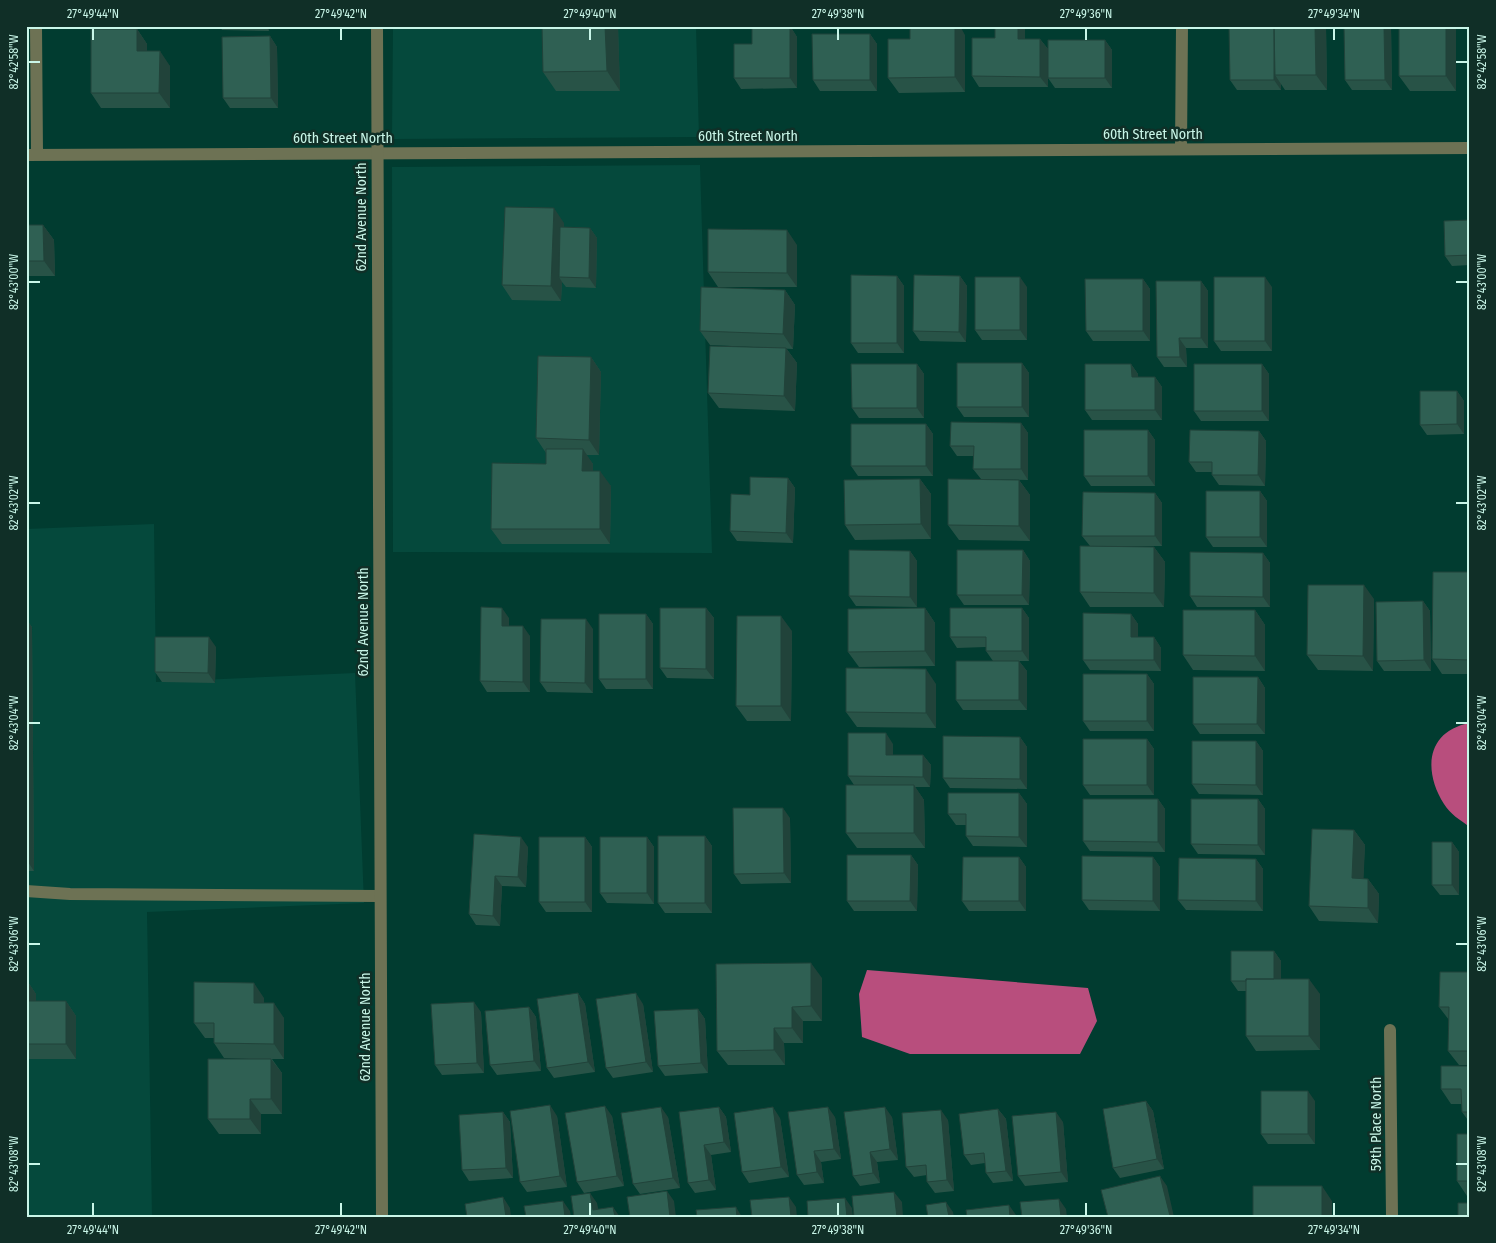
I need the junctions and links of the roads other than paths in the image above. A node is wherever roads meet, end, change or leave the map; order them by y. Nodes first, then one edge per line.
1 (36, 26) edge
2 (377, 26) edge
3 (1182, 26) edge
4 (1470, 148) edge
5 (1181, 149) junction
6 (376, 153) junction
7 (31, 155) edge
8 (26, 891) edge
9 (380, 896) junction
10 (1390, 1030) dead end
11 (382, 1217) edge
12 (1392, 1217) edge

1 - 7 street
2 - 6 street, 62nd Avenue North
3 - 5 street
4 - 5 street, 60th Street North
5 - 6 street, 60th Street North
6 - 7 street, 60th Street North
6 - 9 street, 62nd Avenue North
8 - 9 street
9 - 11 street, 62nd Avenue North
10 - 12 street, 59th Place North

